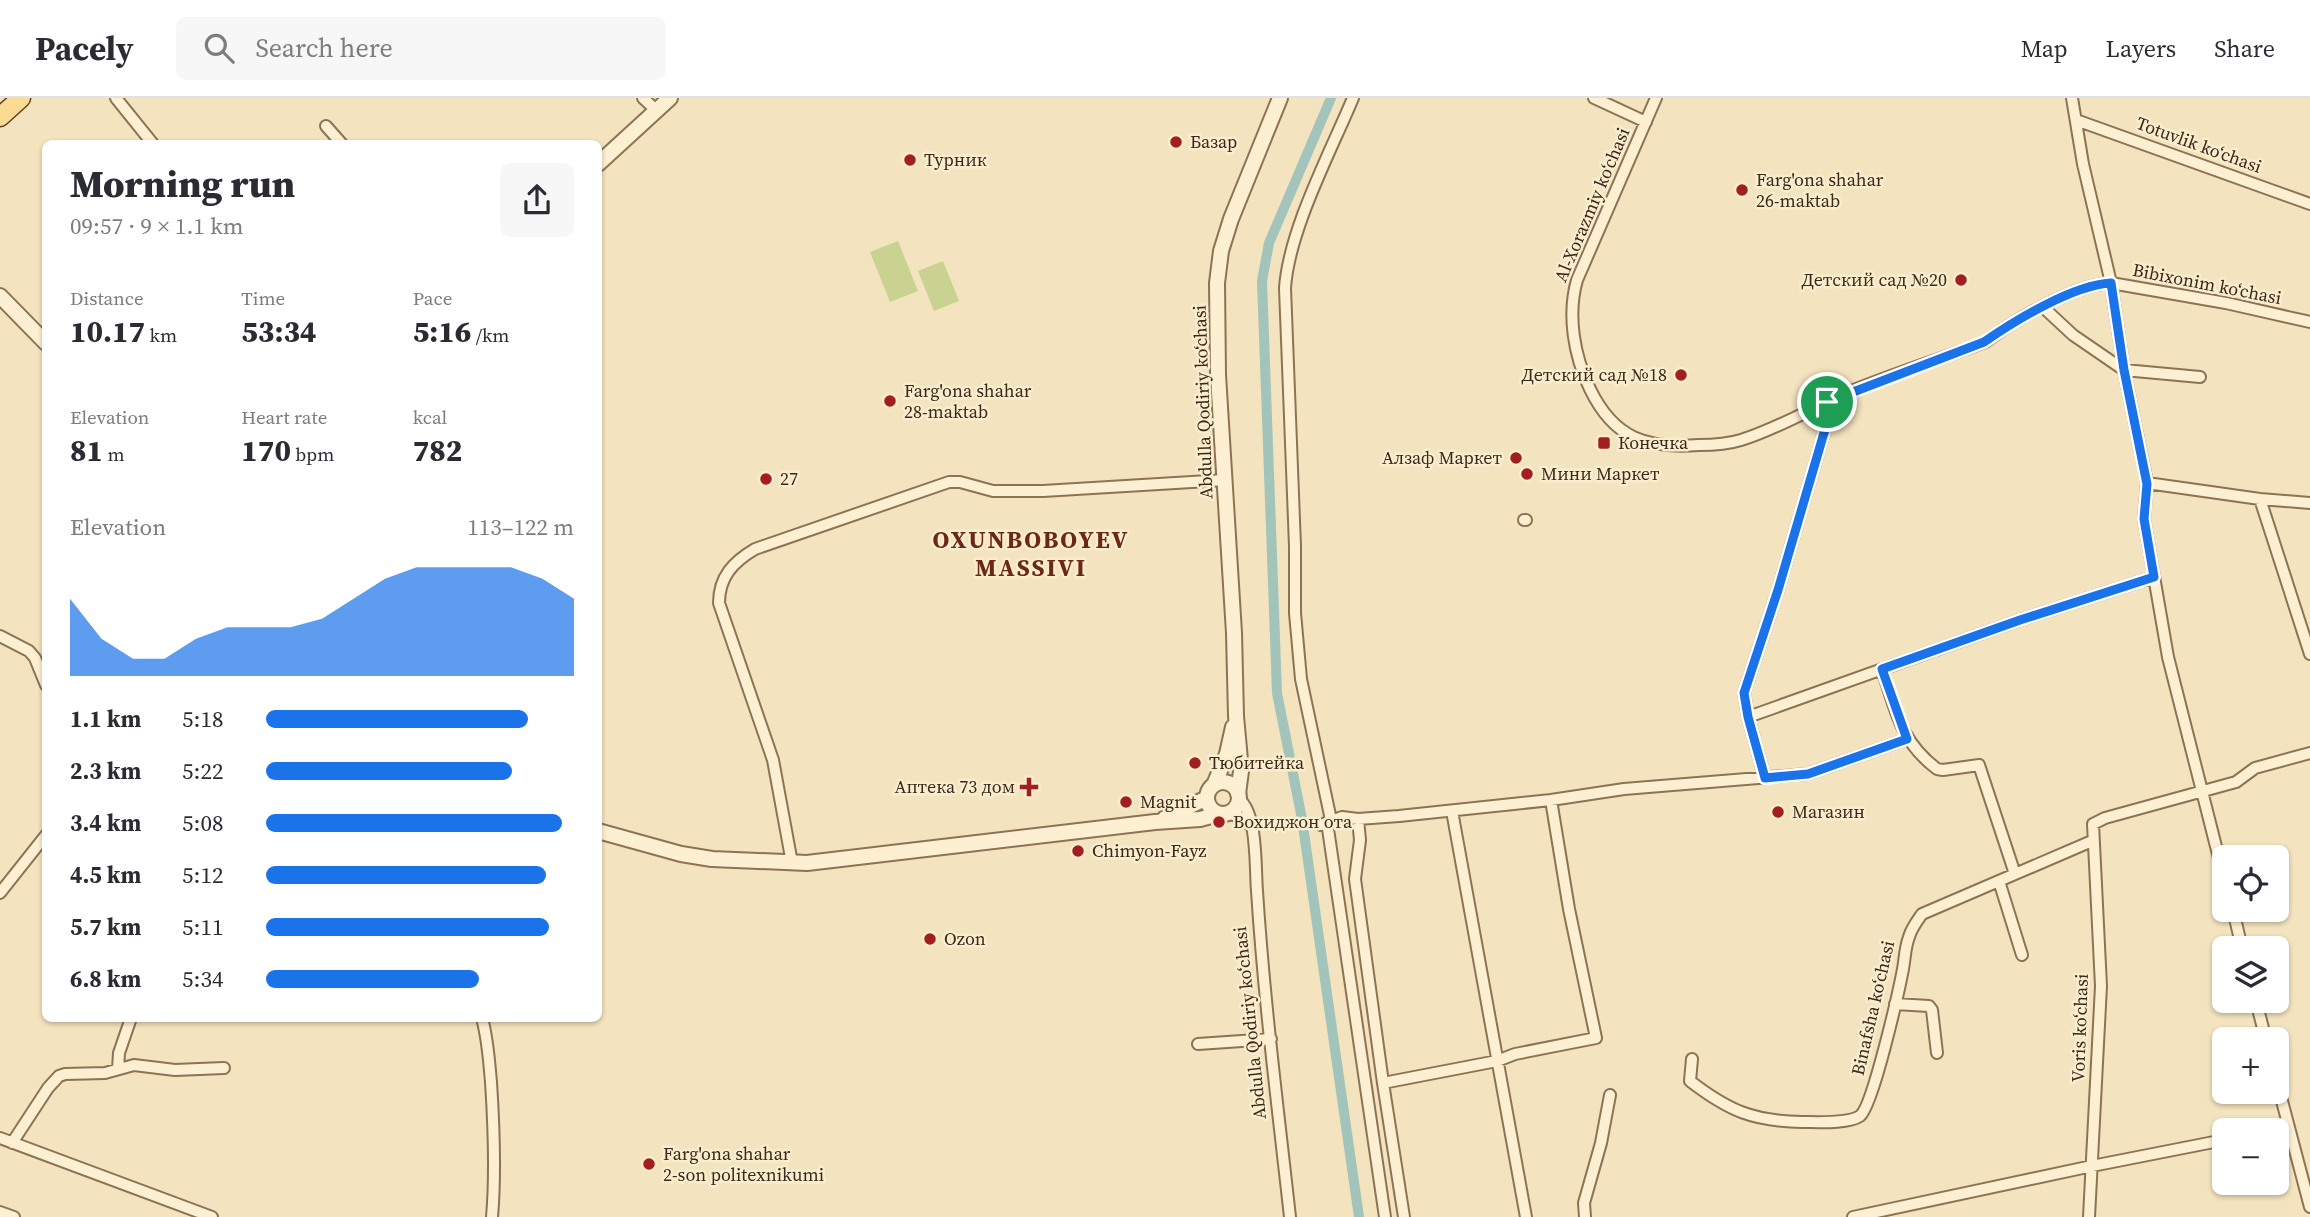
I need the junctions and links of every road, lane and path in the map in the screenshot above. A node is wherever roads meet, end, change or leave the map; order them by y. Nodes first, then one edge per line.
1 (21, 98) edge
2 (116, 98) edge
3 (643, 98) edge
4 (670, 98) edge
5 (1280, 98) edge
6 (1353, 98) edge
7 (1594, 98) edge
8 (1656, 98) edge
9 (2072, 98) edge
10 (656, 110) junction
11 (0, 117) edge
12 (2076, 120) junction
13 (1646, 122) junction
14 (326, 126) dead end
15 (150, 140) edge
16 (338, 140) edge
17 (602, 160) edge
18 (2310, 204) edge
19 (2111, 283) junction
20 (2096, 284) joint
21 (0, 296) edge
22 (2044, 308) junction
23 (2310, 322) edge
24 (42, 339) edge
25 (2124, 370) junction
26 (2200, 377) dead end
27 (1827, 402) junction
28 (1225, 480) junction
29 (2147, 484) junction
30 (2260, 499) junction
31 (2310, 503) edge
32 (2154, 577) junction
33 (1, 638) edge
34 (2310, 654) edge
35 (1882, 669) junction
36 (42, 675) edge
37 (1236, 716) junction
38 (1748, 717) junction
39 (1907, 739) junction
40 (2310, 753) edge
41 (1765, 778) junction
42 (2202, 790) junction
43 (1210, 791) junction
44 (1239, 796) junction
45 (1551, 800) junction
46 (1452, 811) junction
47 (1223, 813) junction
48 (1358, 819) junction
49 (1157, 822) junction
50 (1327, 822) junction
51 (1251, 826) junction
52 (602, 832) edge
53 (42, 840) edge
54 (2092, 841) junction
55 (2216, 845) edge
56 (792, 863) junction
57 (2015, 874) junction
58 (1999, 881) junction
59 (0, 893) edge
60 (2022, 956) dead end
61 (1895, 1004) junction
62 (130, 1022) edge
63 (483, 1022) edge
64 (1271, 1039) junction
65 (1198, 1044) dead end
66 (1937, 1052) dead end
67 (1692, 1059) dead end
68 (1497, 1061) junction
69 (224, 1068) dead end
70 (118, 1069) junction
71 (1383, 1083) junction
72 (1610, 1095) dead end
73 (2289, 1128) edge
74 (0, 1138) edge
75 (2212, 1142) edge
76 (12, 1143) junction
77 (2092, 1166) junction
78 (2310, 1207) edge
79 (0, 1212) edge
80 (184, 1212) edge
81 (13, 1217) edge
82 (212, 1217) edge
83 (492, 1217) edge
84 (1290, 1217) edge
85 (1385, 1217) edge
86 (1404, 1217) edge
87 (1526, 1217) edge
88 (1585, 1217) edge
89 (1853, 1217) edge
90 (2089, 1217) edge

1 - 11 main road
2 - 15 street
3 - 10 street
4 - 10 street
5 - 28 street, Abdulla Qodiriy koʻchasi
6 - 50 street
7 - 13 street
8 - 13 street, Al-Xorazmiy koʻchasi
9 - 12 street
10 - 17 street
12 - 18 street, Totuvlik koʻchasi
12 - 19 street
13 - 27 street, Al-Xorazmiy koʻchasi
14 - 16 street
19 - 20 street, Bibixonim koʻchasi
19 - 23 street, Bibixonim koʻchasi
19 - 25 street
20 - 22 street, Al-Xorazmiy koʻchasi
21 - 24 street
22 - 25 street
22 - 27 street, Al-Xorazmiy koʻchasi
25 - 26 street
25 - 29 street
27 - 38 street
28 - 37 street, Abdulla Qodiriy koʻchasi
28 - 56 street
29 - 30 street
29 - 32 street
30 - 31 street
30 - 34 street
32 - 35 street
32 - 42 street
33 - 36 street
35 - 38 street
35 - 39 street
37 - 43 street, Abdulla Qodiriy koʻchasi
37 - 44 street, Abdulla Qodiriy koʻchasi
38 - 41 street
39 - 41 street
39 - 57 street
40 - 42 street
41 - 45 street
42 - 54 street
42 - 55 street
43 - 44 street
43 - 47 street
43 - 49 street
44 - 47 street
44 - 51 street, Abdulla Qodiriy koʻchasi
45 - 46 street
45 - 68 street
46 - 48 street
46 - 68 street
47 - 49 street
47 - 51 street
48 - 50 street
48 - 71 street
49 - 56 street
50 - 85 street
51 - 64 street, Abdulla Qodiriy koʻchasi
52 - 56 street
53 - 59 street
54 - 57 street, Binafsha koʻchasi
54 - 77 street, Voris koʻchasi
57 - 58 street, Binafsha koʻchasi
58 - 60 street
58 - 61 street, Binafsha koʻchasi
61 - 66 street
61 - 67 street, Binafsha koʻchasi
62 - 70 street
63 - 83 street
64 - 65 street
64 - 84 street, Abdulla Qodiriy koʻchasi
68 - 71 street
68 - 87 street
69 - 70 street
70 - 76 street
71 - 86 street
72 - 88 street
73 - 78 street
74 - 76 street
75 - 77 street
76 - 80 street
77 - 89 street
77 - 90 street, Voris koʻchasi
79 - 81 street
80 - 82 street

